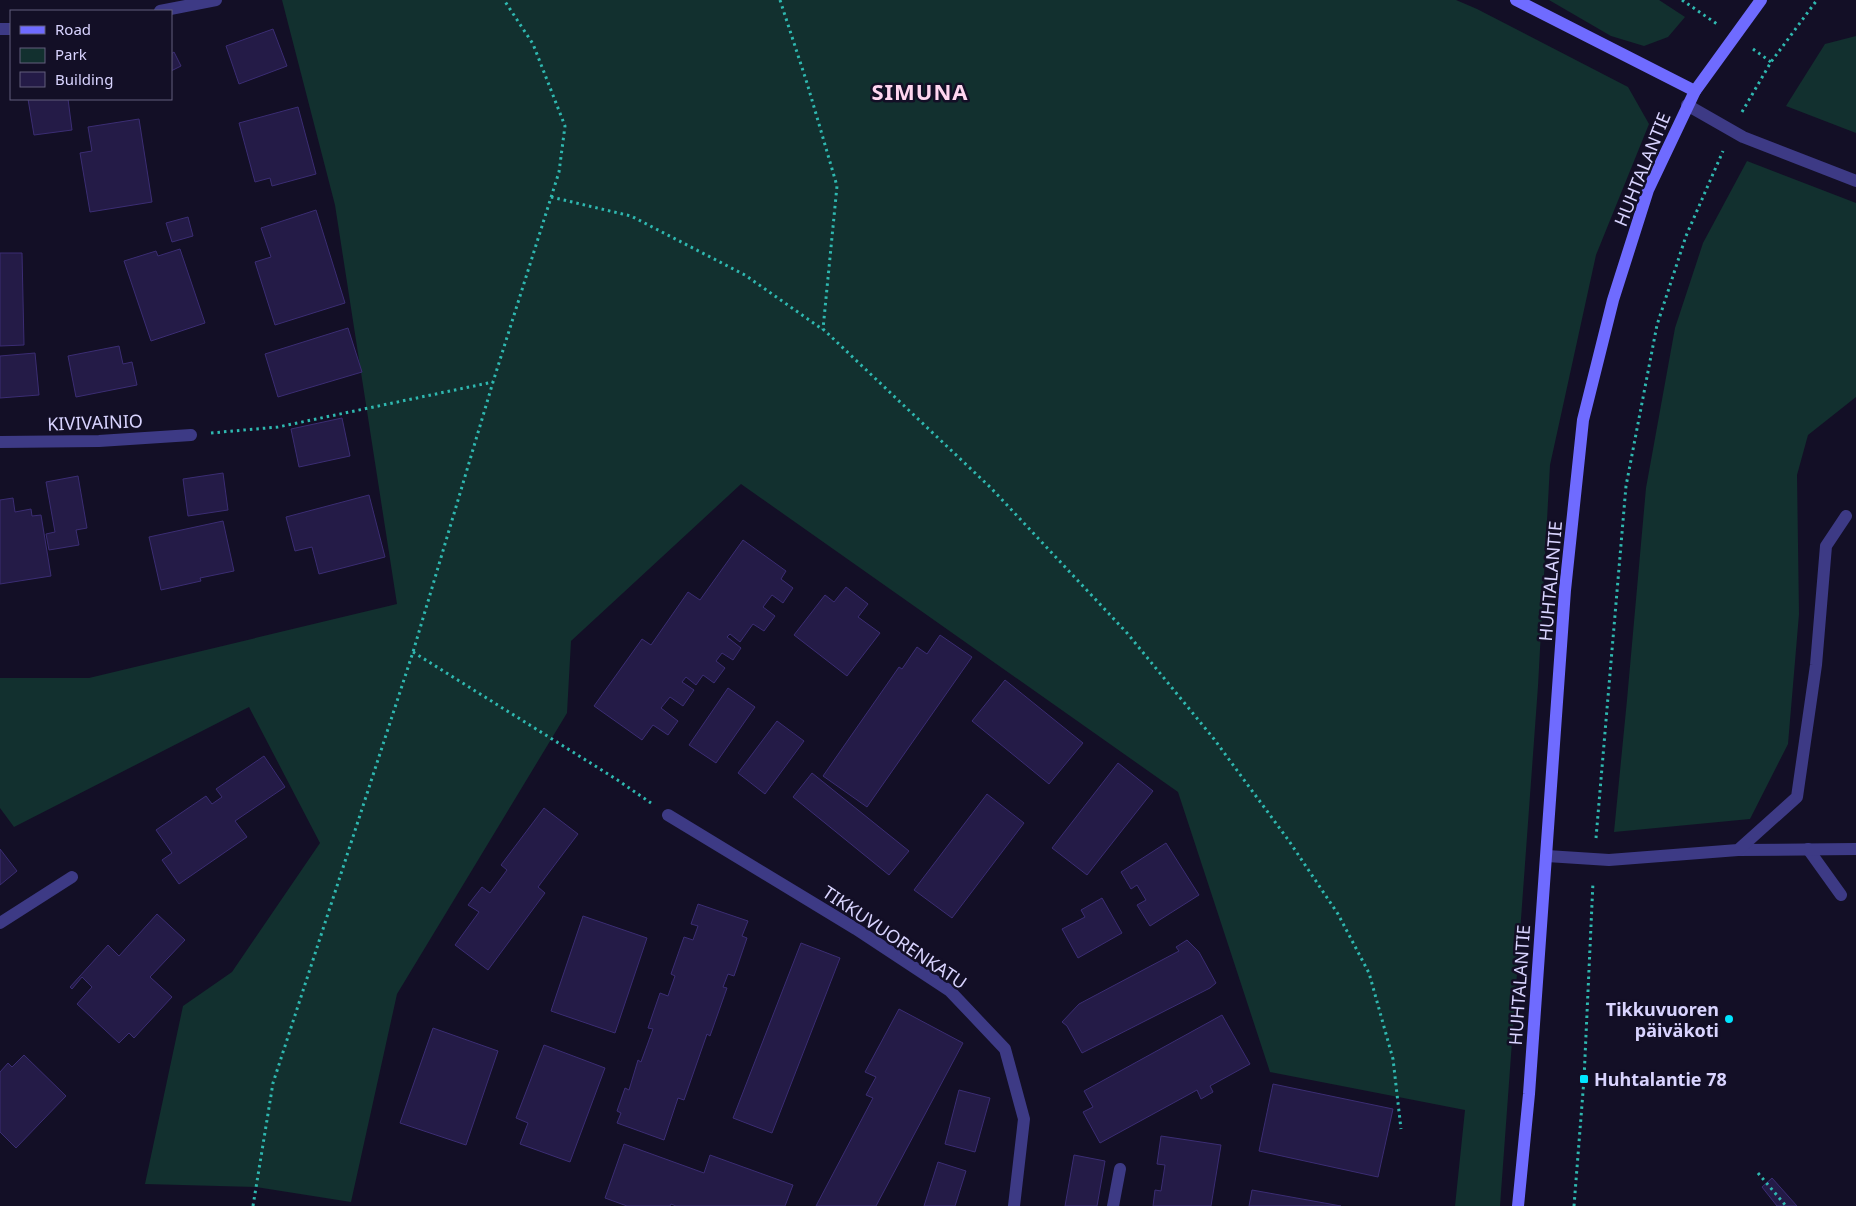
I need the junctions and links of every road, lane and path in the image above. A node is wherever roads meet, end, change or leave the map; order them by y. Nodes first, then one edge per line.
1 (216, 0) edge
2 (504, 0) edge
3 (780, 0) edge
4 (1516, 0) edge
5 (1761, 0) edge
6 (1817, 0) edge
7 (165, 10) edge
8 (1695, 91) junction
9 (1687, 105) junction
10 (1732, 130) junction
11 (1856, 181) edge
12 (551, 197) junction
13 (823, 329) junction
14 (493, 382) junction
15 (191, 435) joint
16 (0, 442) edge
17 (1846, 516) dead end
18 (413, 652) junction
19 (668, 815) joint
20 (1808, 849) junction
21 (1856, 849) edge
22 (1738, 850) junction
23 (1546, 856) junction
24 (1594, 859) junction
25 (72, 877) dead end
26 (1841, 895) dead end
27 (0, 923) edge
28 (1401, 1129) dead end
29 (1120, 1169) dead end
30 (1758, 1174) dead end
31 (253, 1206) edge
32 (1014, 1206) edge
33 (1113, 1206) edge
34 (1518, 1206) edge
35 (1574, 1206) edge
36 (1786, 1206) edge

1 - 7 street
2 - 12 path
3 - 13 path
4 - 8 main road
5 - 8 main road, HUHTALANTIE
6 - 10 path
8 - 9 main road, HUHTALANTIE
9 - 10 street
9 - 23 main road, HUHTALANTIE
10 - 11 street
10 - 24 path
12 - 13 path
12 - 14 path
13 - 28 path
14 - 15 path
14 - 18 path
15 - 16 street, KIVIVAINIO
17 - 22 street
18 - 19 path
18 - 31 path
19 - 32 street, TIKKUVUORENKATU
20 - 21 street
20 - 22 street
20 - 26 street
22 - 24 street
23 - 24 street
23 - 34 main road, HUHTALANTIE
24 - 35 path
25 - 27 street
29 - 33 street
30 - 36 path

